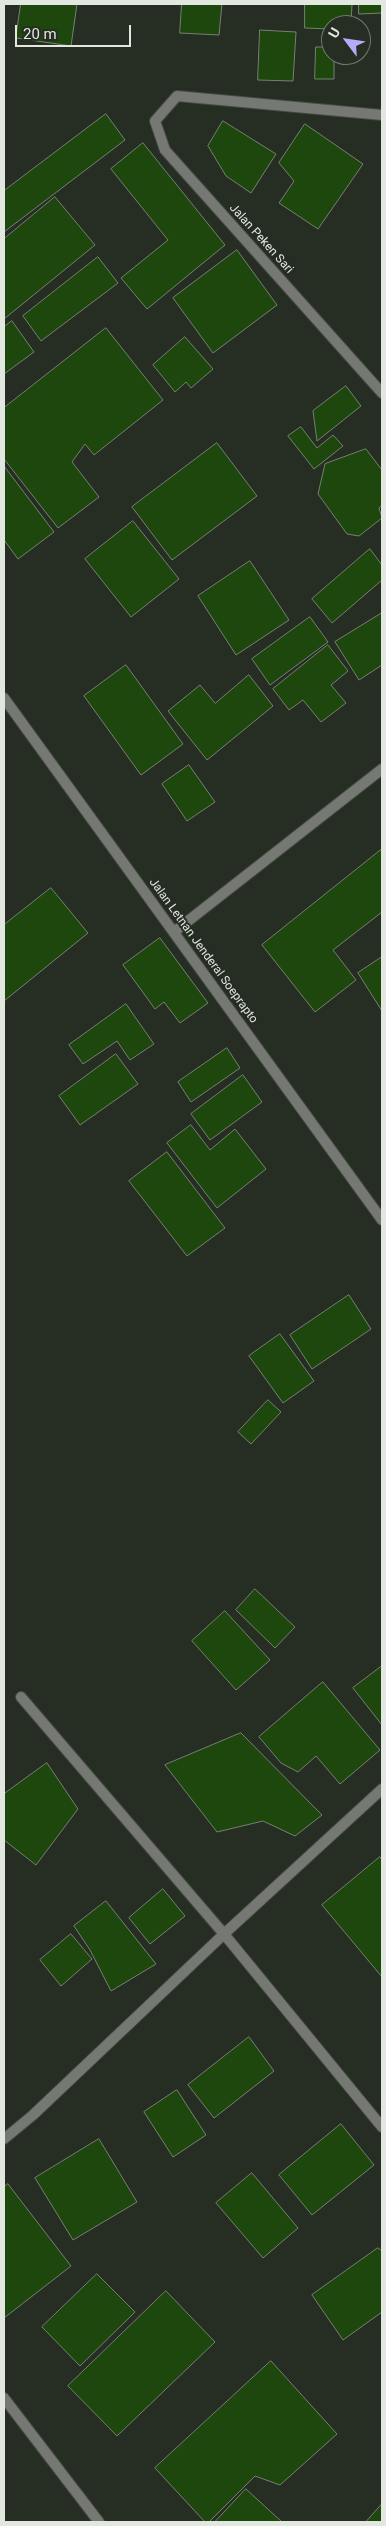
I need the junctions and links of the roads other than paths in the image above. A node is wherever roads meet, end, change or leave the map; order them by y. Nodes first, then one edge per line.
1 (382, 115) edge
2 (382, 393) edge
3 (4, 698) edge
4 (382, 770) edge
5 (174, 932) junction
6 (382, 1220) edge
7 (21, 1697) dead end
8 (382, 1789) edge
9 (224, 1934) junction
10 (382, 2127) edge
11 (4, 2139) edge
12 (4, 2398) edge
13 (99, 2522) edge

1 - 2 street, Jalan Peken Sari
3 - 5 street, Jalan Letnan Jenderal Soeprapto
4 - 5 street
5 - 6 street, Jalan Letnan Jenderal Soeprapto
7 - 9 street
8 - 9 street
9 - 10 street
9 - 11 street
12 - 13 street

